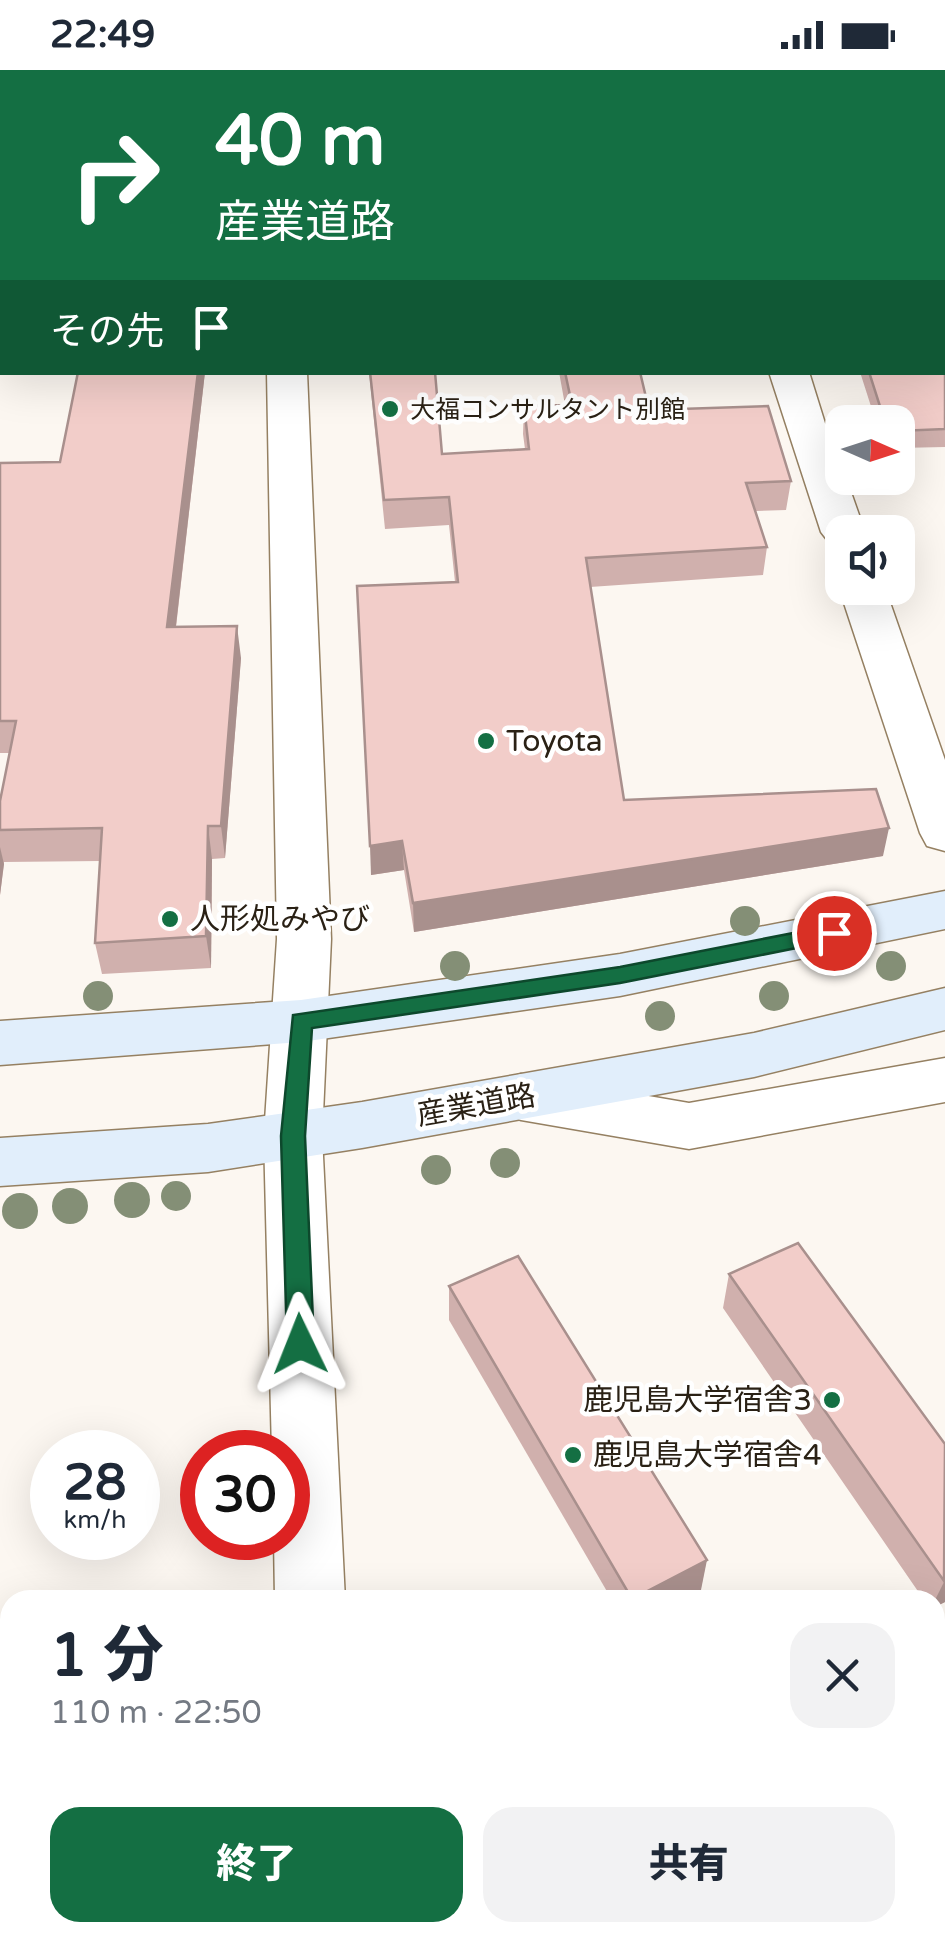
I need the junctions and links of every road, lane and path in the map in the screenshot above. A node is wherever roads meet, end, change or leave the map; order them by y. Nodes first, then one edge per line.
1 (287, 375) edge
2 (790, 375) edge
3 (837, 515) edge
4 (868, 605) edge
5 (945, 833) edge
6 (945, 910) edge
7 (945, 1008) edge
8 (301, 1021) junction
9 (0, 1042) edge
10 (945, 1080) edge
11 (520, 1097) junction
12 (293, 1136) junction
13 (0, 1162) edge
14 (310, 1590) edge

1 - 8 street
2 - 3 street
4 - 5 street
6 - 8 main road
7 - 11 main road, 産業道路
8 - 9 main road
8 - 12 street
10 - 11 street
11 - 12 main road, 産業道路
12 - 13 main road, 産業道路
12 - 14 street

